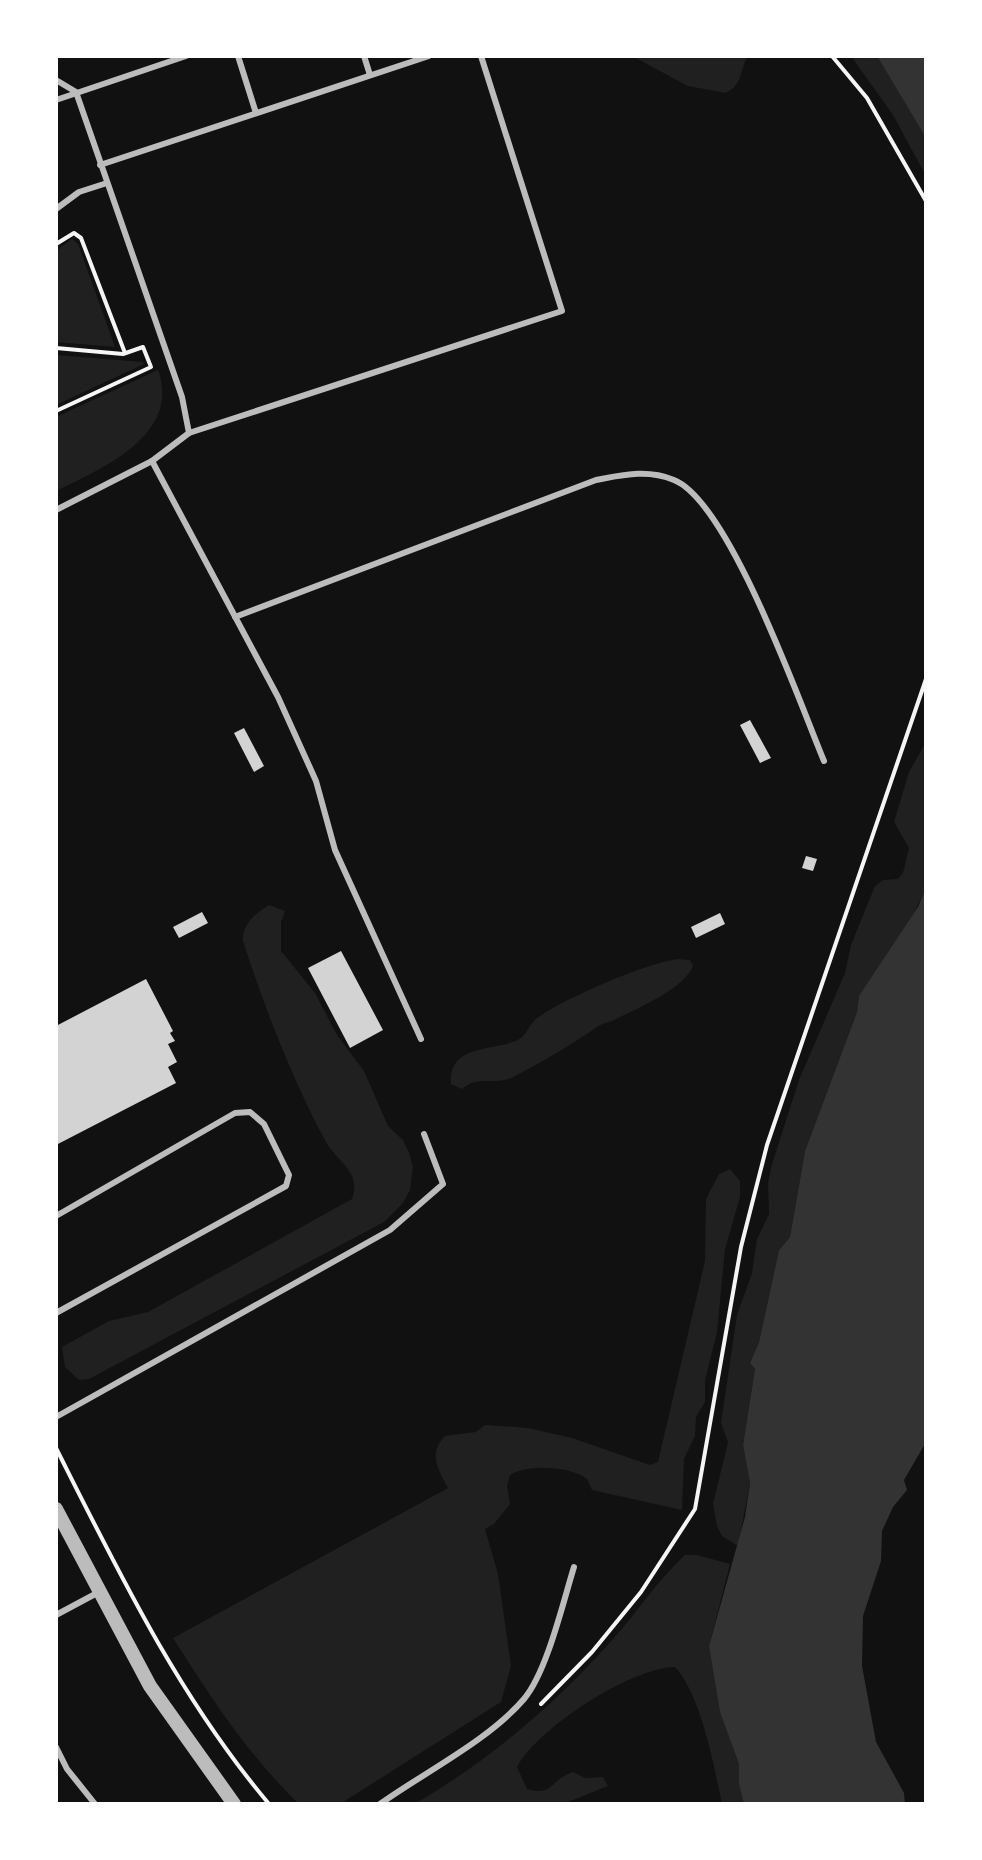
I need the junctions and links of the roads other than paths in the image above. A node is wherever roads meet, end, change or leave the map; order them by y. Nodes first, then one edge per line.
1 (186, 56) edge
2 (238, 56) edge
3 (364, 56) edge
4 (429, 56) edge
5 (481, 56) edge
6 (370, 75) junction
7 (56, 80) edge
8 (76, 92) junction
9 (56, 100) edge
10 (256, 113) junction
11 (100, 165) junction
12 (107, 183) junction
13 (56, 209) edge
14 (189, 433) junction
15 (152, 461) junction
16 (56, 510) edge
17 (235, 617) junction
18 (824, 761) dead end
19 (421, 1039) dead end
20 (424, 1134) dead end
21 (56, 1216) edge
22 (56, 1313) edge
23 (56, 1417) edge
24 (56, 1509) edge
25 (574, 1567) dead end
26 (99, 1592) junction
27 (56, 1615) edge
28 (56, 1747) edge
29 (95, 1804) edge
30 (234, 1804) edge
31 (380, 1804) edge

1 - 8 lane
2 - 10 lane
3 - 6 lane
4 - 6 lane
5 - 14 lane
6 - 10 lane
7 - 8 lane
8 - 9 lane
8 - 11 lane
10 - 11 lane
11 - 12 lane
12 - 13 lane
12 - 14 lane
14 - 15 lane
15 - 16 lane
15 - 17 lane
17 - 18 lane
17 - 19 lane
20 - 23 lane
21 - 22 lane
24 - 26 street
25 - 31 lane
26 - 27 lane
26 - 30 street
28 - 29 lane

